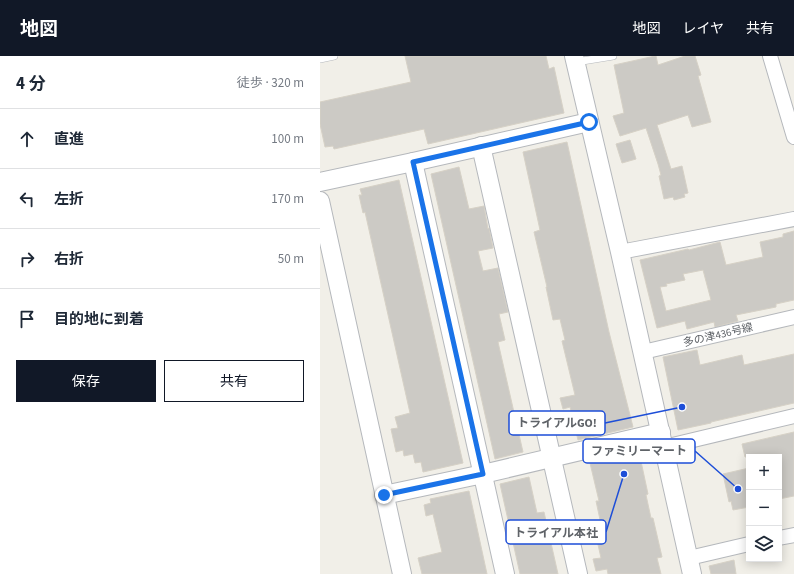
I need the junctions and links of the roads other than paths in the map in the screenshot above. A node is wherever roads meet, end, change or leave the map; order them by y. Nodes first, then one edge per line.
1 (334, 56) edge
2 (613, 56) edge
3 (770, 56) edge
4 (320, 59) edge
5 (574, 59) edge
6 (589, 122) junction
7 (794, 137) edge
8 (481, 146) junction
9 (413, 162) junction
10 (320, 182) edge
11 (320, 201) edge
12 (794, 219) edge
13 (620, 252) junction
14 (794, 317) edge
15 (643, 352) junction
16 (794, 416) edge
17 (662, 440) junction
18 (552, 457) junction
19 (483, 474) junction
20 (384, 495) junction
21 (794, 534) edge
22 (782, 537) edge
23 (746, 545) edge
24 (690, 566) edge
25 (402, 574) edge
26 (505, 574) edge
27 (578, 574) edge

1 - 4 lane
2 - 5 lane
3 - 7 street
5 - 6 street
6 - 8 street
6 - 13 street
8 - 9 street
8 - 18 street
9 - 10 street
9 - 19 street
11 - 20 street
12 - 13 street
13 - 15 street
14 - 15 street, 多の津436号線
15 - 17 street
16 - 17 street
17 - 18 street
17 - 24 street
18 - 19 street
18 - 27 street
19 - 20 street
19 - 26 street
20 - 25 street
21 - 22 street
23 - 24 street

